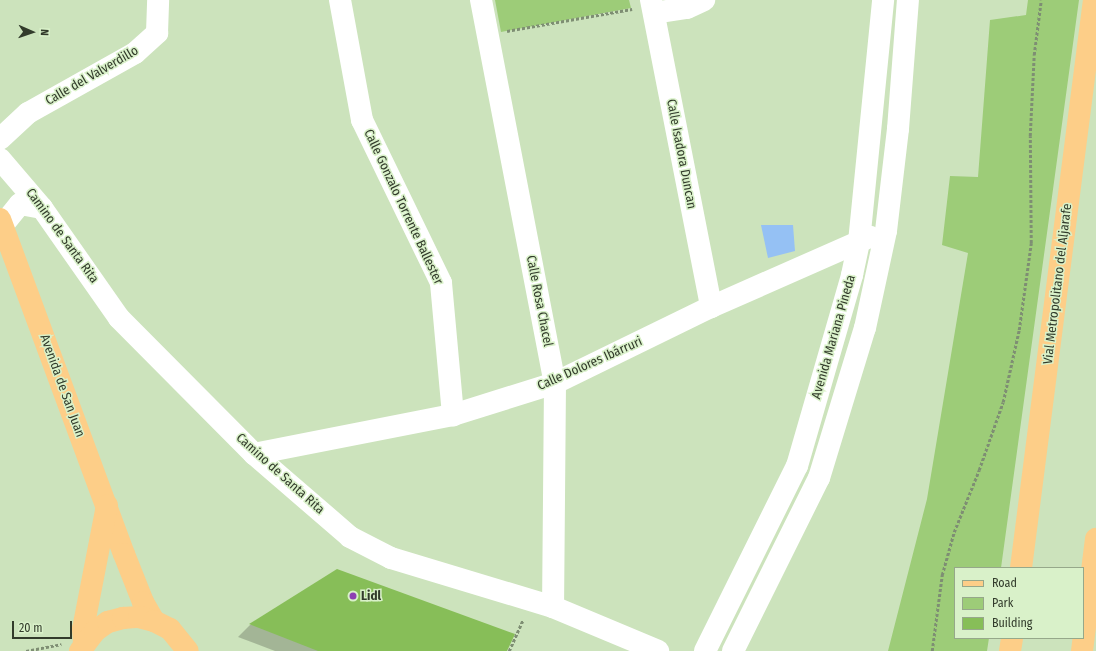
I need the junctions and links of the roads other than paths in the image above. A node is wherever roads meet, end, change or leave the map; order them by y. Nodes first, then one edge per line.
1 (158, 0) edge
2 (340, 0) edge
3 (481, 0) edge
4 (704, 0) edge
5 (883, 0) edge
6 (908, 0) edge
7 (1094, 0) edge
8 (653, 6) edge
9 (0, 139) edge
10 (0, 159) edge
11 (42, 208) junction
12 (1, 222) edge
13 (886, 230) junction
14 (859, 242) junction
15 (711, 307) junction
16 (555, 383) junction
17 (453, 415) junction
18 (254, 454) junction
19 (107, 504) junction
20 (1096, 539) edge
21 (1021, 567) edge
22 (554, 607) junction
23 (154, 621) junction
24 (1084, 635) edge
25 (1012, 639) edge
26 (1084, 639) edge
27 (82, 647) edge
28 (188, 651) edge
29 (658, 651) edge
30 (705, 651) edge
31 (733, 651) edge
32 (1010, 651) edge
33 (1082, 651) edge

1 - 9 street, Calle del Valverdillo
2 - 17 street, Calle Gonzalo Torrente Ballester
3 - 16 street, Calle Rosa Chacel
4 - 8 street
5 - 14 street, Avenida Mariana Pineda
6 - 13 street, Avenida Mariana Pineda
7 - 21 main road, Vial Metropolitano del Aljarafe
8 - 15 street, Calle Isadora Duncan
10 - 11 street, Camino de Santa Rita
11 - 12 street
11 - 18 street, Camino de Santa Rita
12 - 19 main road, Avenida de San Juan
13 - 14 street, Calle Dolores Ibárruri
13 - 31 street, Avenida Mariana Pineda
14 - 15 street, Calle Dolores Ibárruri
14 - 30 street, Avenida Mariana Pineda
15 - 16 street, Calle Dolores Ibárruri
16 - 17 street, Calle Dolores Ibárruri
16 - 22 street, Calle Rosa Chacel
17 - 18 street, Calle Dolores Ibárruri
18 - 22 street, Camino de Santa Rita
19 - 23 main road, Avenida de San Juan
19 - 27 main road
20 - 24 main road
22 - 29 street, Camino de Santa Rita
23 - 27 main road
23 - 28 main road
25 - 32 main road
26 - 33 main road

